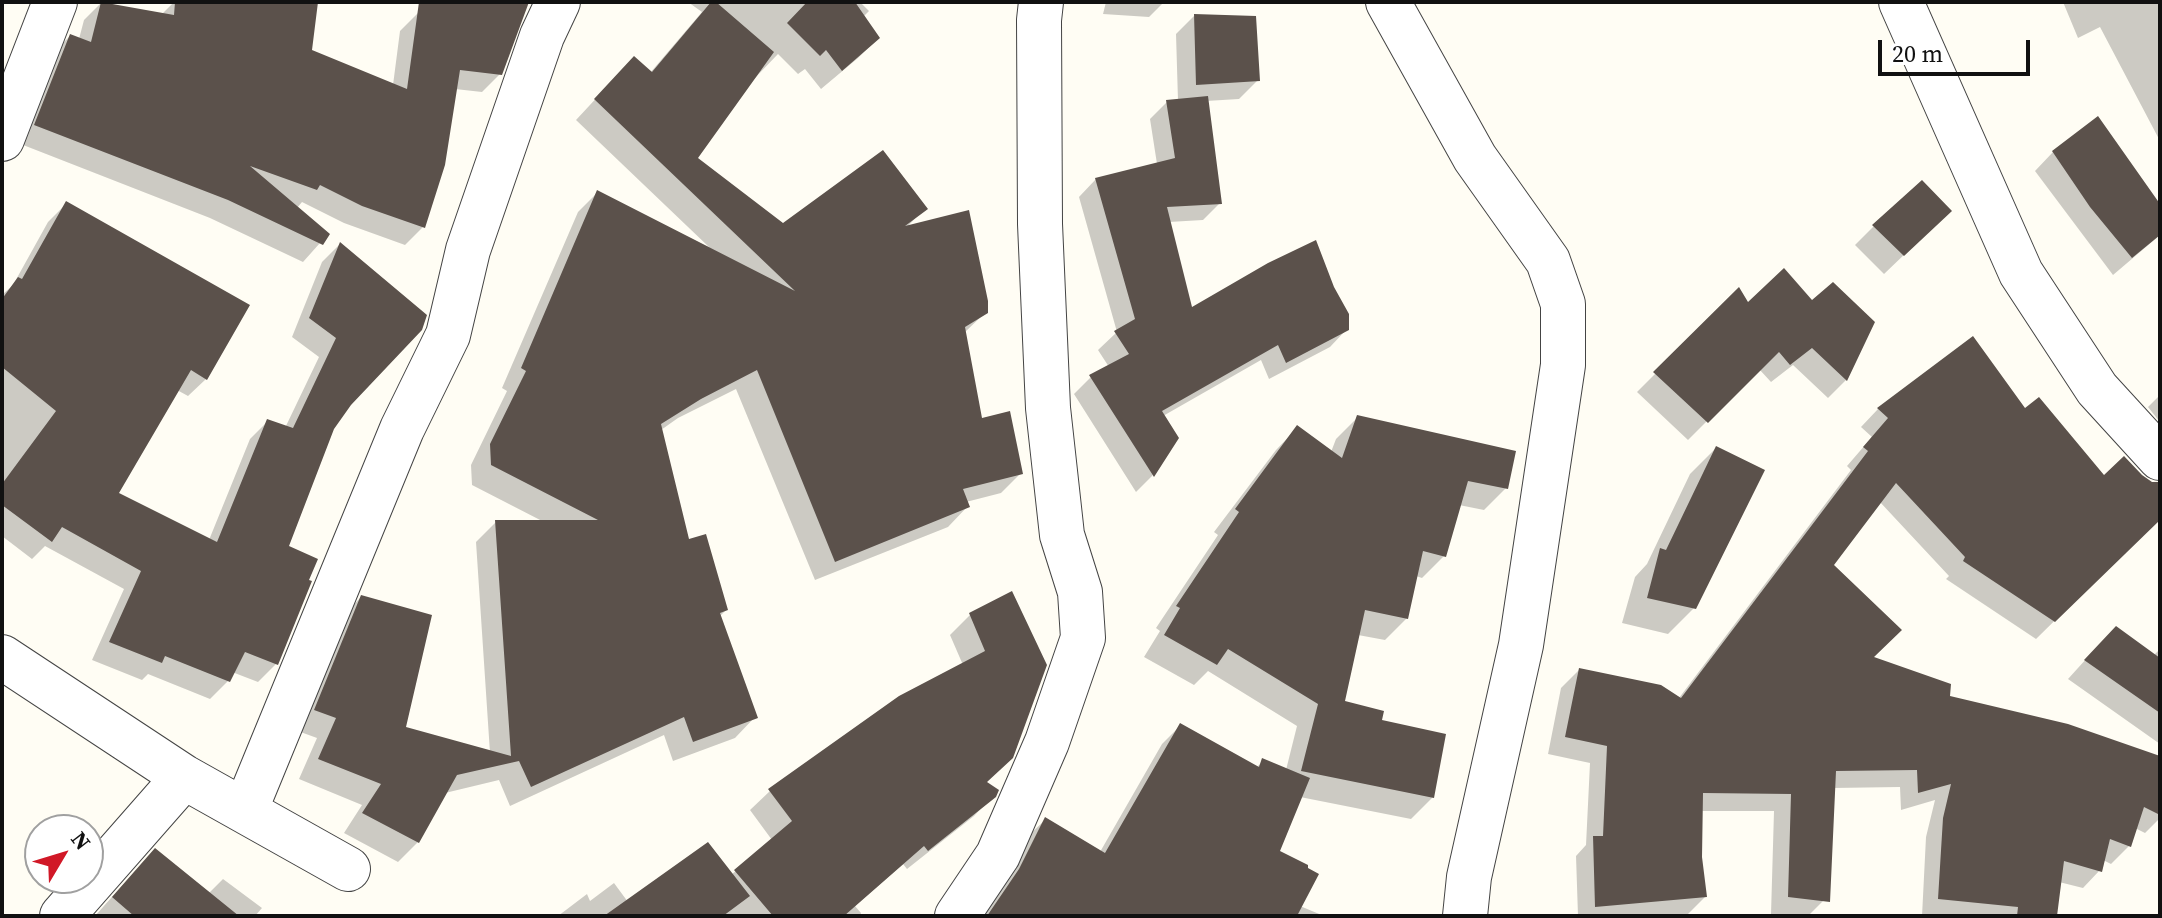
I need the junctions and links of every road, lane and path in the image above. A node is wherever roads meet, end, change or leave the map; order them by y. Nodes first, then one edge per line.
1 (55, 2) edge
2 (558, 2) edge
3 (1041, 2) edge
4 (1388, 2) edge
5 (1901, 2) edge
6 (2, 139) edge
7 (2160, 458) edge
8 (2, 657) edge
9 (184, 777) junction
10 (245, 811) junction
11 (348, 869) dead end
12 (62, 916) edge
13 (957, 916) edge
14 (1465, 916) edge

1 - 6 street
2 - 10 street
3 - 13 street
4 - 14 street
5 - 7 street
8 - 9 street
9 - 10 street
9 - 12 street
10 - 11 street

